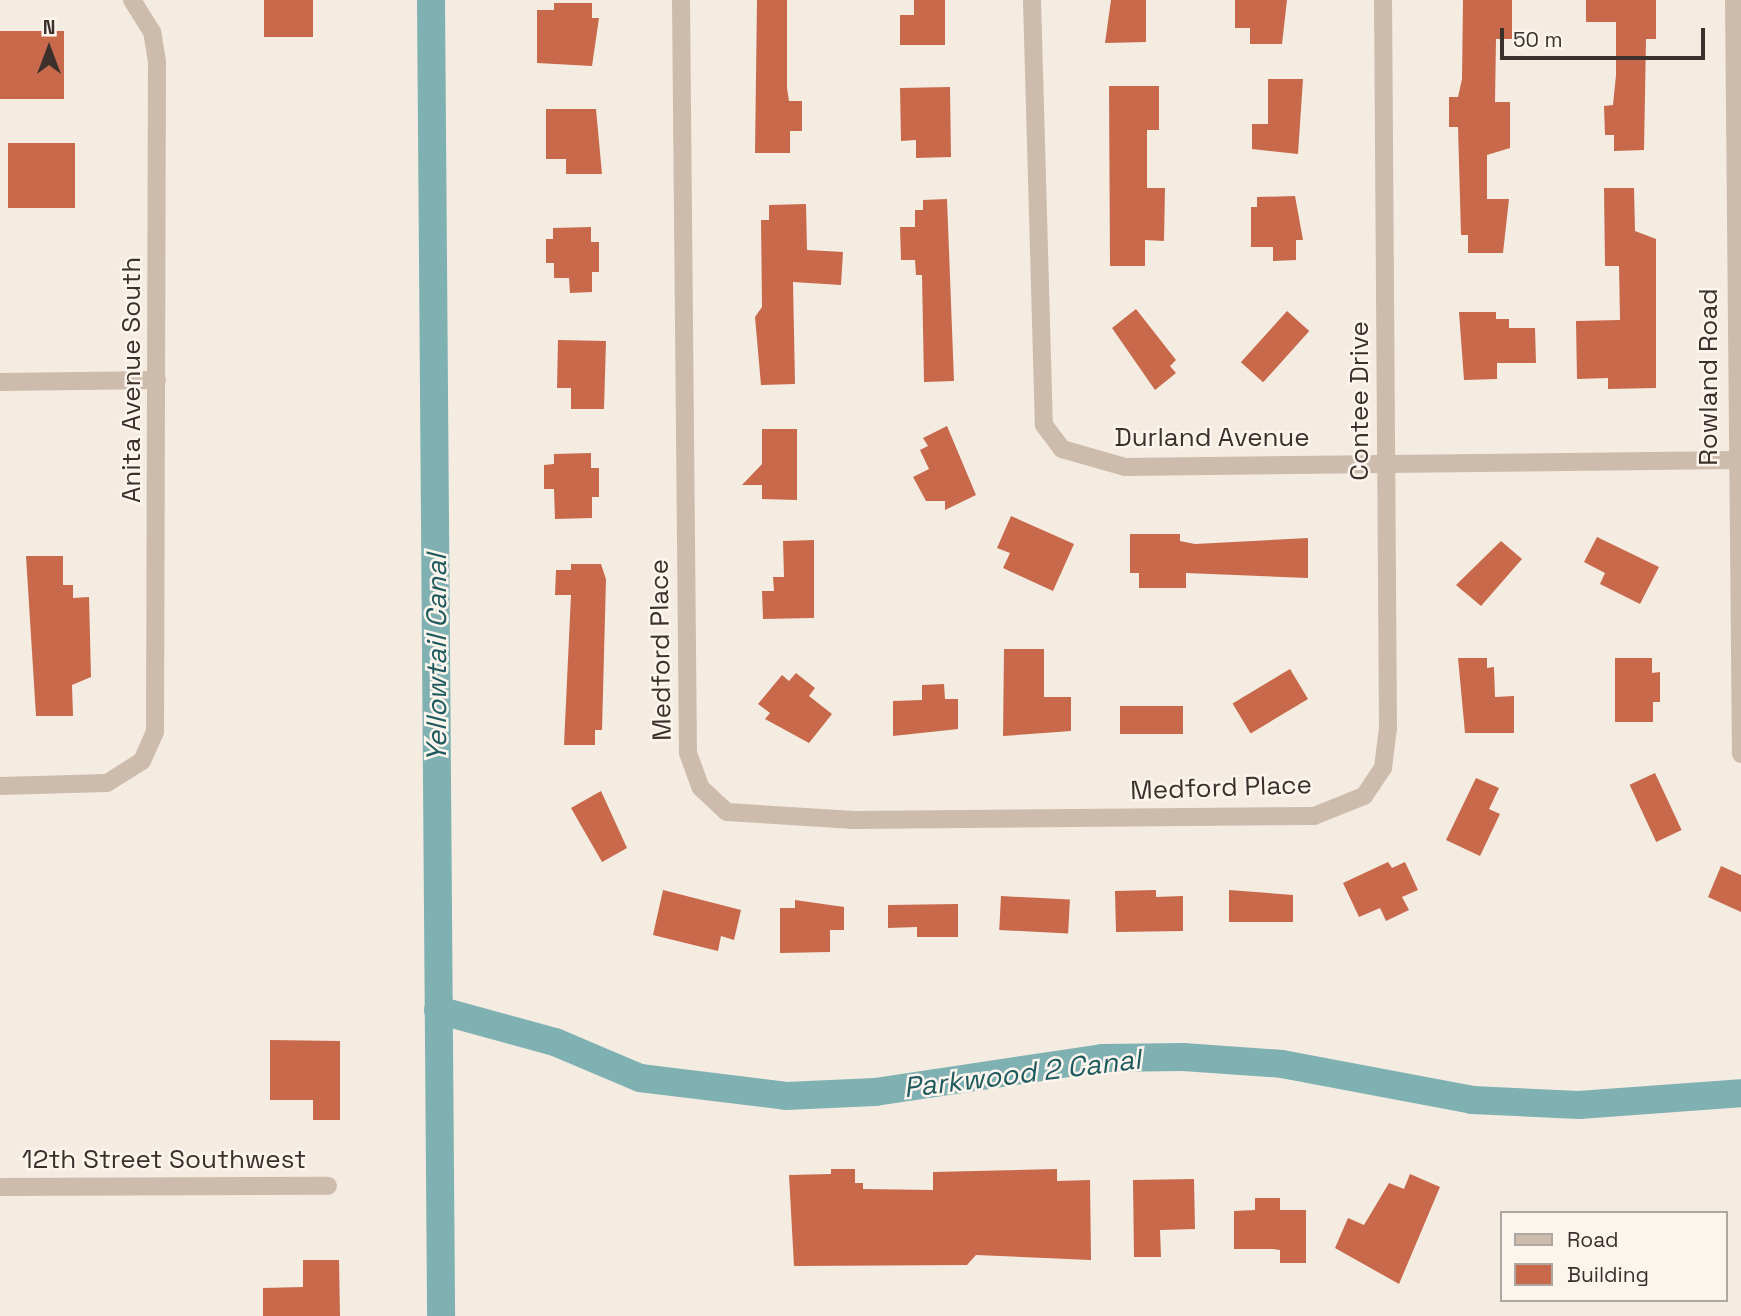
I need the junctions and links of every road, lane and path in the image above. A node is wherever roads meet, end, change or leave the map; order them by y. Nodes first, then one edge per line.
1 (133, 0) edge
2 (681, 0) edge
3 (1032, 0) edge
4 (1383, 0) edge
5 (1734, 0) edge
6 (156, 380) junction
7 (0, 382) edge
8 (1736, 460) junction
9 (1387, 464) junction
10 (1741, 754) edge
11 (0, 786) edge
12 (1364, 796) joint
13 (328, 1186) dead end
14 (0, 1187) edge

1 - 6 street, Anita Avenue South
2 - 12 street, Medford Place
3 - 9 street, Durland Avenue
4 - 9 street, Contee Drive
5 - 8 street, Rowland Road
6 - 7 street
6 - 11 street, Anita Avenue South
8 - 9 street, Durland Avenue
8 - 10 street, Rowland Road
9 - 12 street, Contee Drive
13 - 14 street, 12th Street Southwest

